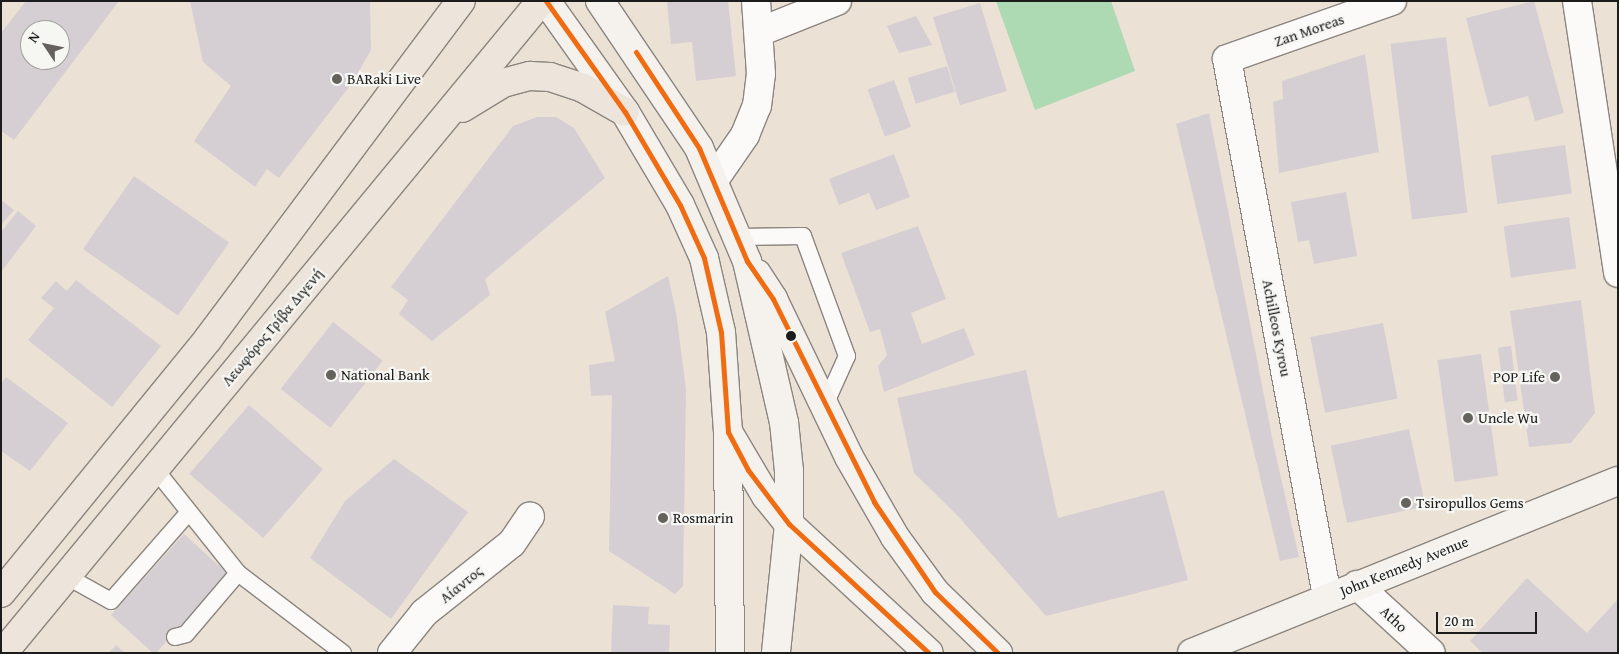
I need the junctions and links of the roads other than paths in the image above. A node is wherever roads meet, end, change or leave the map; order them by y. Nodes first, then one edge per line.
1 (461, 1) edge
2 (541, 1) edge
3 (546, 1) edge
4 (600, 1) edge
5 (756, 1) edge
6 (837, 1) edge
7 (1392, 1) edge
8 (1577, 1) edge
9 (759, 32) junction
10 (1227, 59) joint
11 (625, 112) junction
12 (446, 118) junction
13 (714, 180) junction
14 (743, 249) junction
15 (1618, 273) edge
16 (824, 407) junction
17 (728, 432) junction
18 (155, 469) junction
19 (1618, 482) edge
20 (188, 513) junction
21 (530, 516) dead end
22 (789, 524) junction
23 (238, 573) junction
24 (66, 576) junction
25 (1357, 585) junction
26 (1, 592) edge
27 (1327, 596) junction
28 (176, 637) dead end
29 (3, 653) edge
30 (344, 653) edge
31 (392, 653) edge
32 (730, 653) edge
33 (776, 653) edge
34 (929, 653) edge
35 (998, 653) edge
36 (1192, 653) edge
37 (1430, 653) edge

1 - 26 main road
2 - 12 main road, Λεωφόρος Γρίβα Διγενή
3 - 11 main road
4 - 13 main road
5 - 9 street
6 - 9 street
7 - 10 street, Zan Moreas
8 - 15 street
9 - 13 street
10 - 27 street, Achilleos Kyrou
11 - 12 main road
11 - 17 main road
12 - 18 main road, Λεωφόρος Γρίβα Διγενή
13 - 14 main road
14 - 16 main road
14 - 16 lane
14 - 22 main road
16 - 35 main road
17 - 22 main road
17 - 32 main road
18 - 20 lane
18 - 24 main road, Λεωφόρος Γρίβα Διγενή
19 - 25 main road, John Kennedy Avenue
20 - 23 lane
20 - 24 lane
21 - 31 street, Αίαντος
22 - 33 main road
22 - 34 main road
23 - 28 lane
23 - 30 lane
24 - 29 main road, Λεωφόρος Γρίβα Διγενή
25 - 27 main road, John Kennedy Avenue
25 - 37 street, Atho
27 - 36 main road, John Kennedy Avenue

